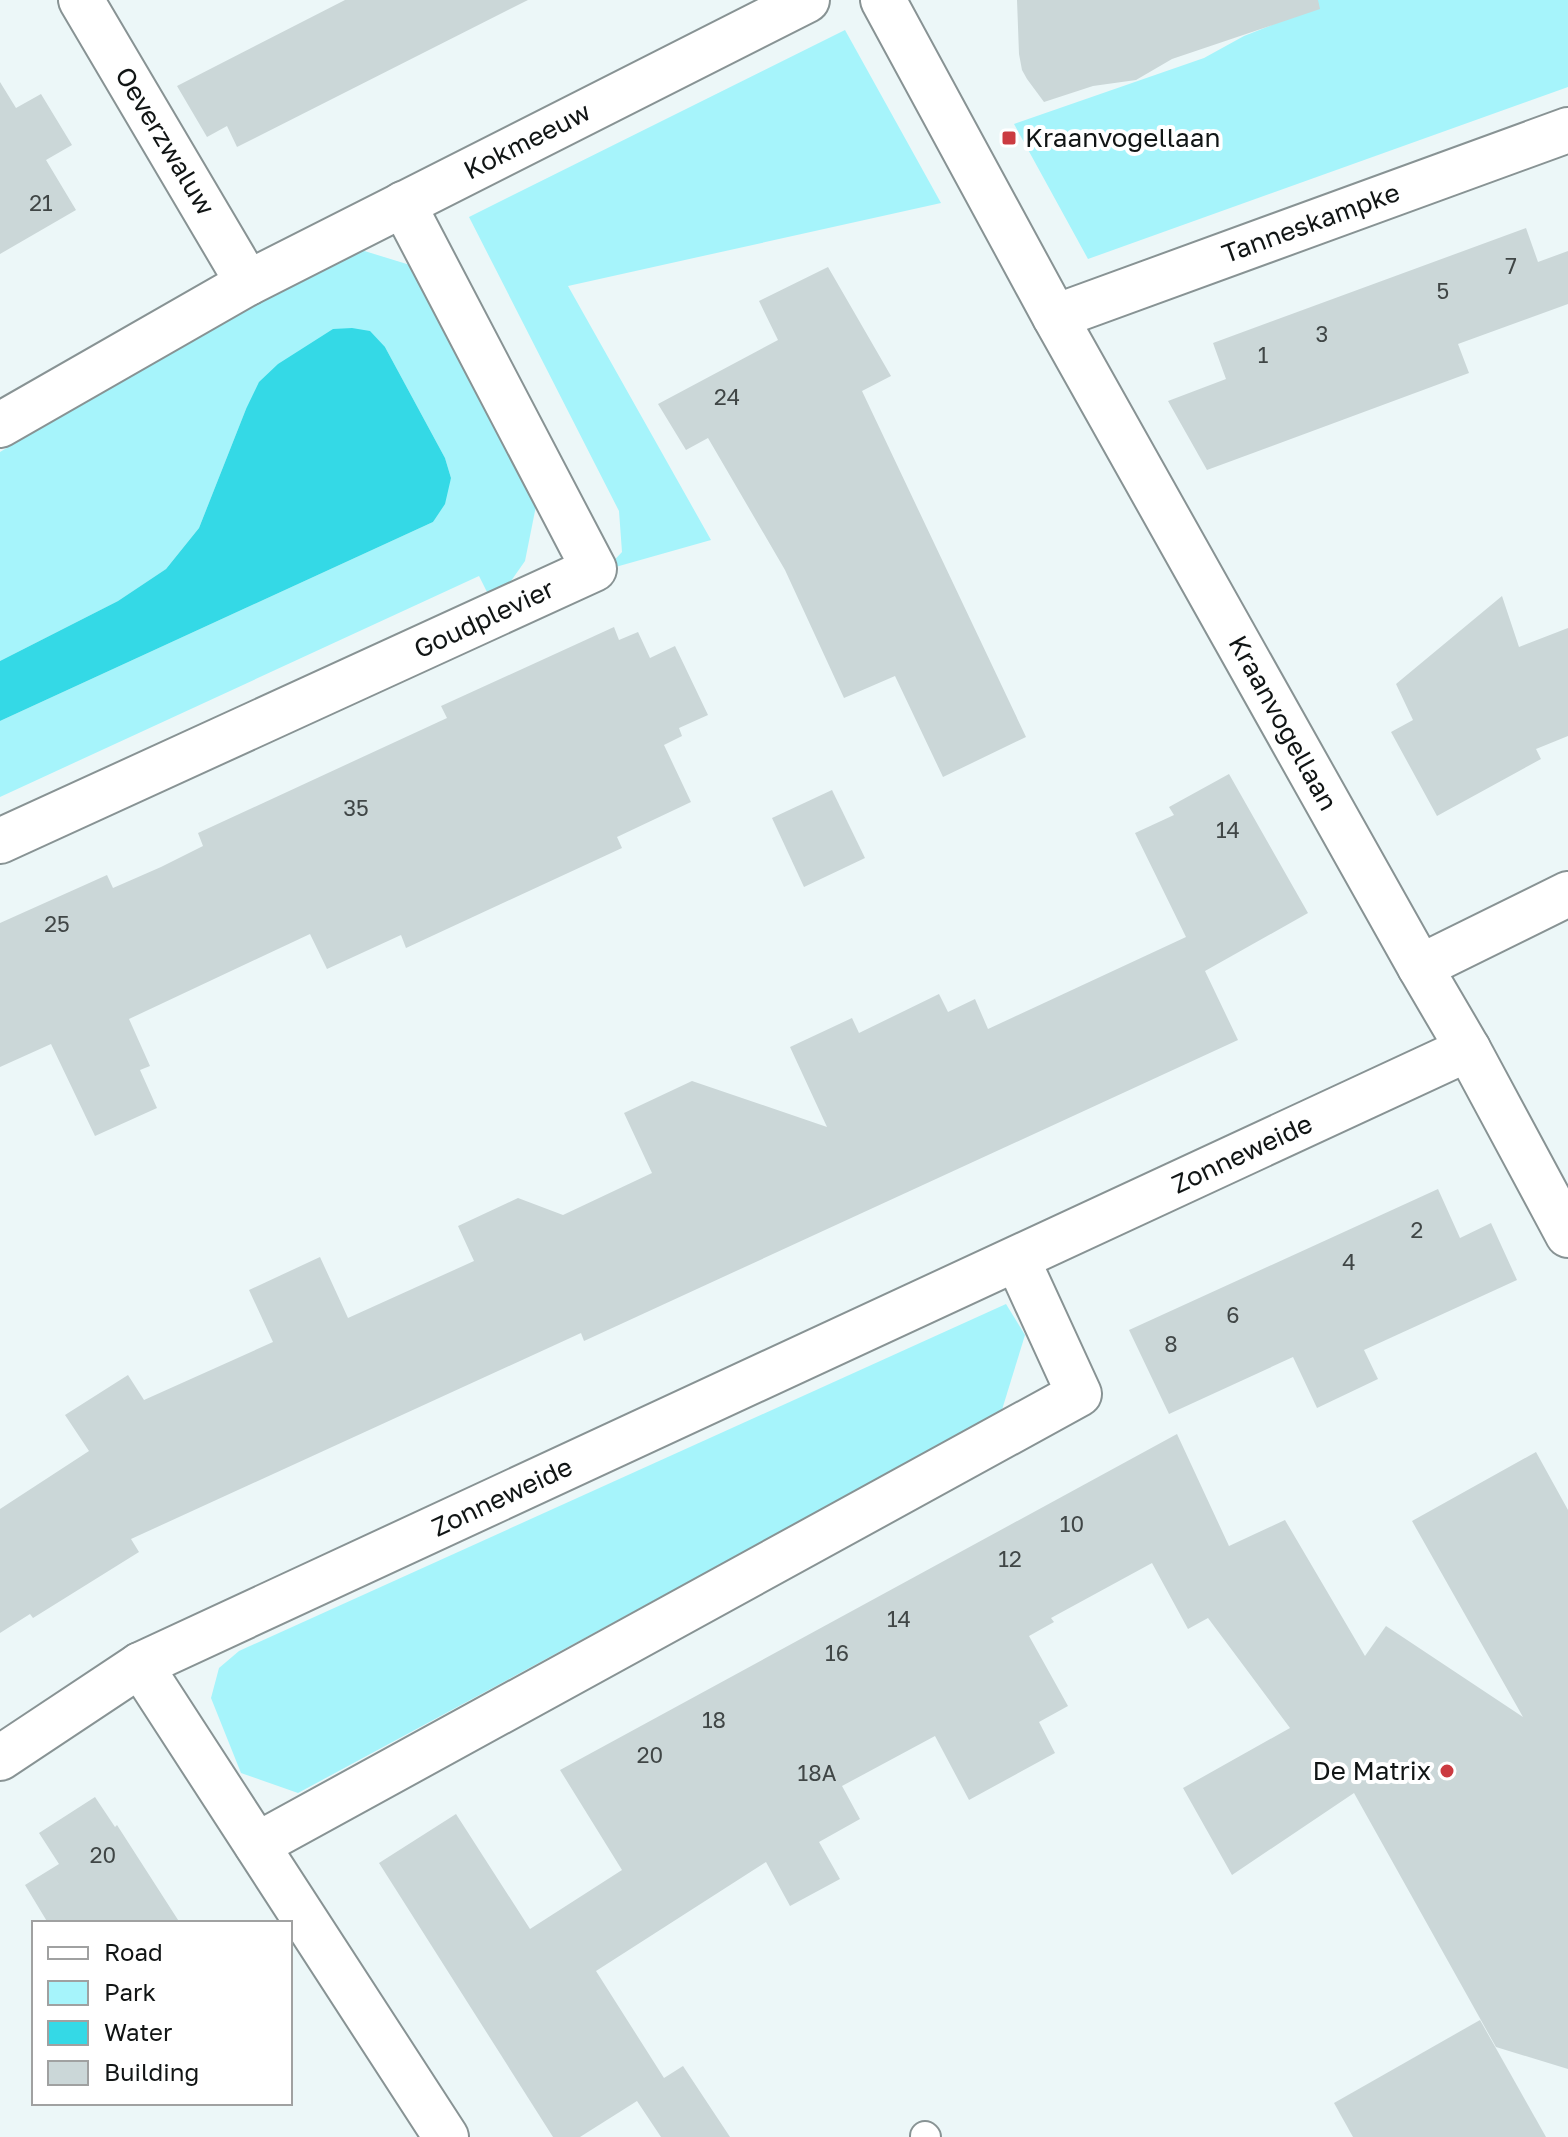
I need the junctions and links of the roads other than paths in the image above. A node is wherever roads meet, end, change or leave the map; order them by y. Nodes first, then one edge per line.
1 (81, 0) edge
2 (807, 0) edge
3 (883, 0) edge
4 (1568, 130) edge
5 (403, 204) junction
6 (248, 283) junction
7 (1055, 317) junction
8 (0, 425) edge
9 (0, 841) edge
10 (1568, 894) edge
11 (1420, 967) junction
12 (1468, 1049) junction
13 (1568, 1235) edge
14 (1017, 1259) junction
15 (140, 1665) junction
16 (0, 1758) edge
17 (257, 1845) junction
18 (446, 2137) edge

1 - 6 street, Oeverzwaluw
2 - 5 street, Kokmeeuw
3 - 7 street, Kraanvogellaan
4 - 7 street, Tanneskampke
5 - 6 street, Kokmeeuw
5 - 9 street, Goudplevier
6 - 8 street
7 - 11 street, Kraanvogellaan
10 - 11 street
11 - 12 street, Kraanvogellaan
12 - 13 street, Kraanvogellaan
12 - 14 street, Zonneweide
14 - 15 street, Zonneweide
14 - 17 street
15 - 16 street, Zonneweide
15 - 17 street
17 - 18 street

